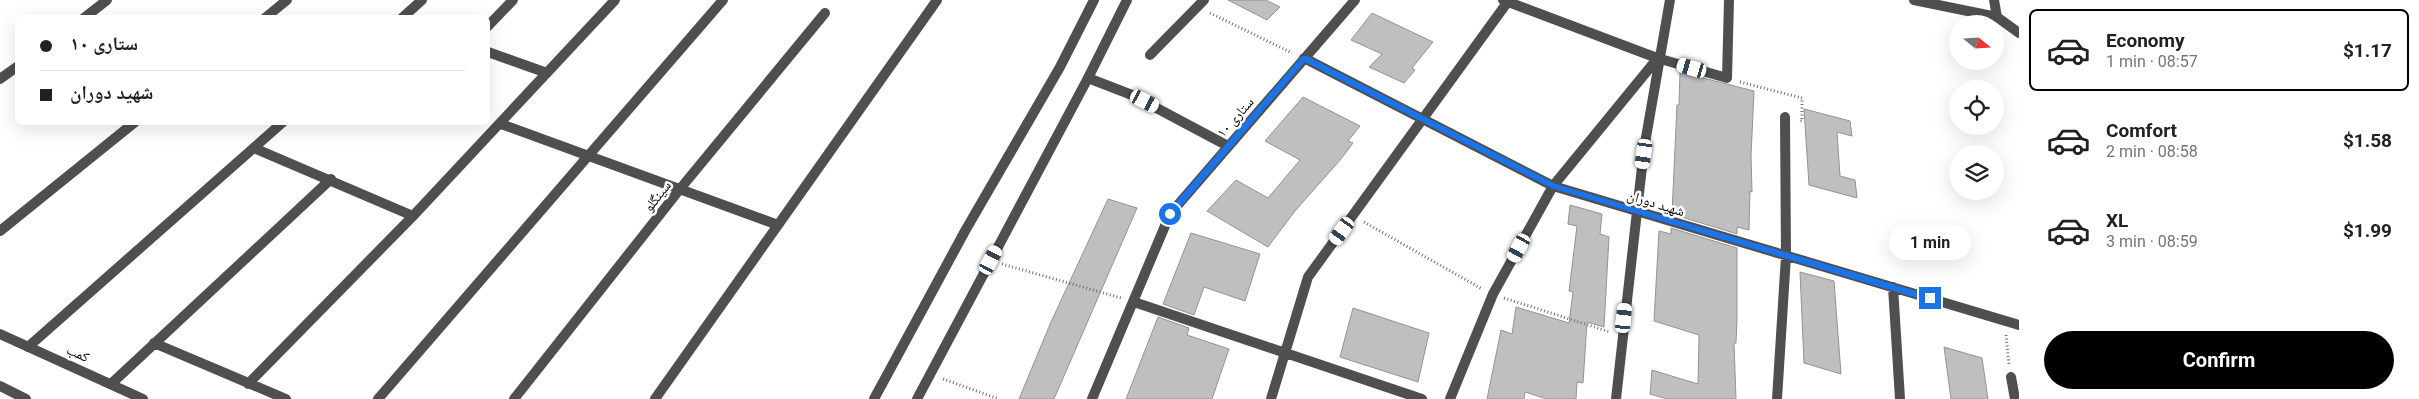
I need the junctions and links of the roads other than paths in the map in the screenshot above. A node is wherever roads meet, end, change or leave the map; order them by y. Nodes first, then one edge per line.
1 (107, 0) edge
2 (287, 0) edge
3 (422, 0) edge
4 (513, 0) edge
5 (615, 0) edge
6 (723, 0) edge
7 (924, 0) edge
8 (1094, 0) edge
9 (1127, 0) edge
10 (1355, 0) edge
11 (1670, 0) edge
12 (1729, 0) edge
13 (1914, 0) edge
14 (1994, 0) edge
15 (1507, 1) edge
16 (936, 2) edge
17 (1200, 3) edge
18 (825, 12) dead end
19 (88, 15) edge
20 (269, 15) edge
21 (405, 15) edge
22 (1987, 15) edge
23 (1997, 15) edge
24 (2004, 22) edge
25 (490, 24) edge
26 (2019, 33) edge
27 (490, 53) edge
28 (1150, 55) dead end
29 (1304, 58) junction
30 (1657, 58) junction
31 (15, 68) edge
32 (547, 73) junction
33 (1088, 78) junction
34 (0, 79) edge
35 (1785, 117) road end
36 (1423, 119) junction
37 (501, 124) junction
38 (131, 125) edge
39 (280, 125) edge
40 (1228, 146) junction
41 (254, 148) junction
42 (589, 154) junction
43 (331, 179) junction
44 (1553, 186) junction
45 (680, 189) junction
46 (1636, 211) junction
47 (413, 216) junction
48 (778, 225) junction
49 (0, 231) edge
50 (1786, 256) junction
51 (1893, 287) junction
52 (1134, 302) junction
53 (2019, 325) edge
54 (0, 334) edge
55 (154, 343) junction
56 (28, 347) junction
57 (1285, 353) junction
58 (2011, 377) road end
59 (111, 384) junction
60 (248, 384) junction
61 (0, 386) edge
62 (26, 399) edge
63 (143, 399) edge
64 (286, 399) edge
65 (378, 399) edge
66 (514, 399) edge
67 (655, 399) edge
68 (874, 399) edge
69 (917, 399) edge
70 (1092, 399) edge
71 (1271, 399) edge
72 (1422, 399) edge
73 (1450, 399) edge
74 (1616, 399) edge
75 (1777, 399) edge
76 (1900, 399) edge
77 (2015, 399) edge

1 - 19 street
2 - 20 street
3 - 21 street
4 - 25 street
5 - 32 street
6 - 42 street
7 - 16 street
8 - 68 street
9 - 33 street
10 - 29 street, ستاری ۱۰
11 - 30 street
12 - 30 street
13 - 22 street
14 - 23 street
15 - 30 street
15 - 36 street
16 - 48 street
17 - 28 street
18 - 45 street, سینگلو
24 - 26 street
27 - 32 street
29 - 36 street, شهید دوران
29 - 40 street, ستاری ۱۰
30 - 44 street
30 - 46 street
31 - 34 street
32 - 37 street
33 - 40 street
33 - 69 street
35 - 50 street
36 - 44 street, شهید دوران
36 - 57 street
37 - 42 street
37 - 47 street
38 - 49 street
39 - 41 street
40 - 52 street, ستاری ۱۰
41 - 43 street
41 - 56 street
42 - 45 street
42 - 65 street
43 - 47 street
43 - 55 street
44 - 46 street, شهید دوران
44 - 73 street
45 - 48 street
45 - 66 street, سینگلو
46 - 50 street, شهید دوران
46 - 74 street
47 - 60 street
48 - 67 street
50 - 51 street, شهید دوران
50 - 75 street
51 - 53 street, شهید دوران
51 - 76 street
52 - 57 street
52 - 70 street, ستاری ۱۰
54 - 56 street, کمب
55 - 59 street
55 - 60 street
56 - 59 street, کمب
57 - 71 street
57 - 72 street
58 - 77 street
59 - 63 street, کمب
60 - 64 street
61 - 62 street

